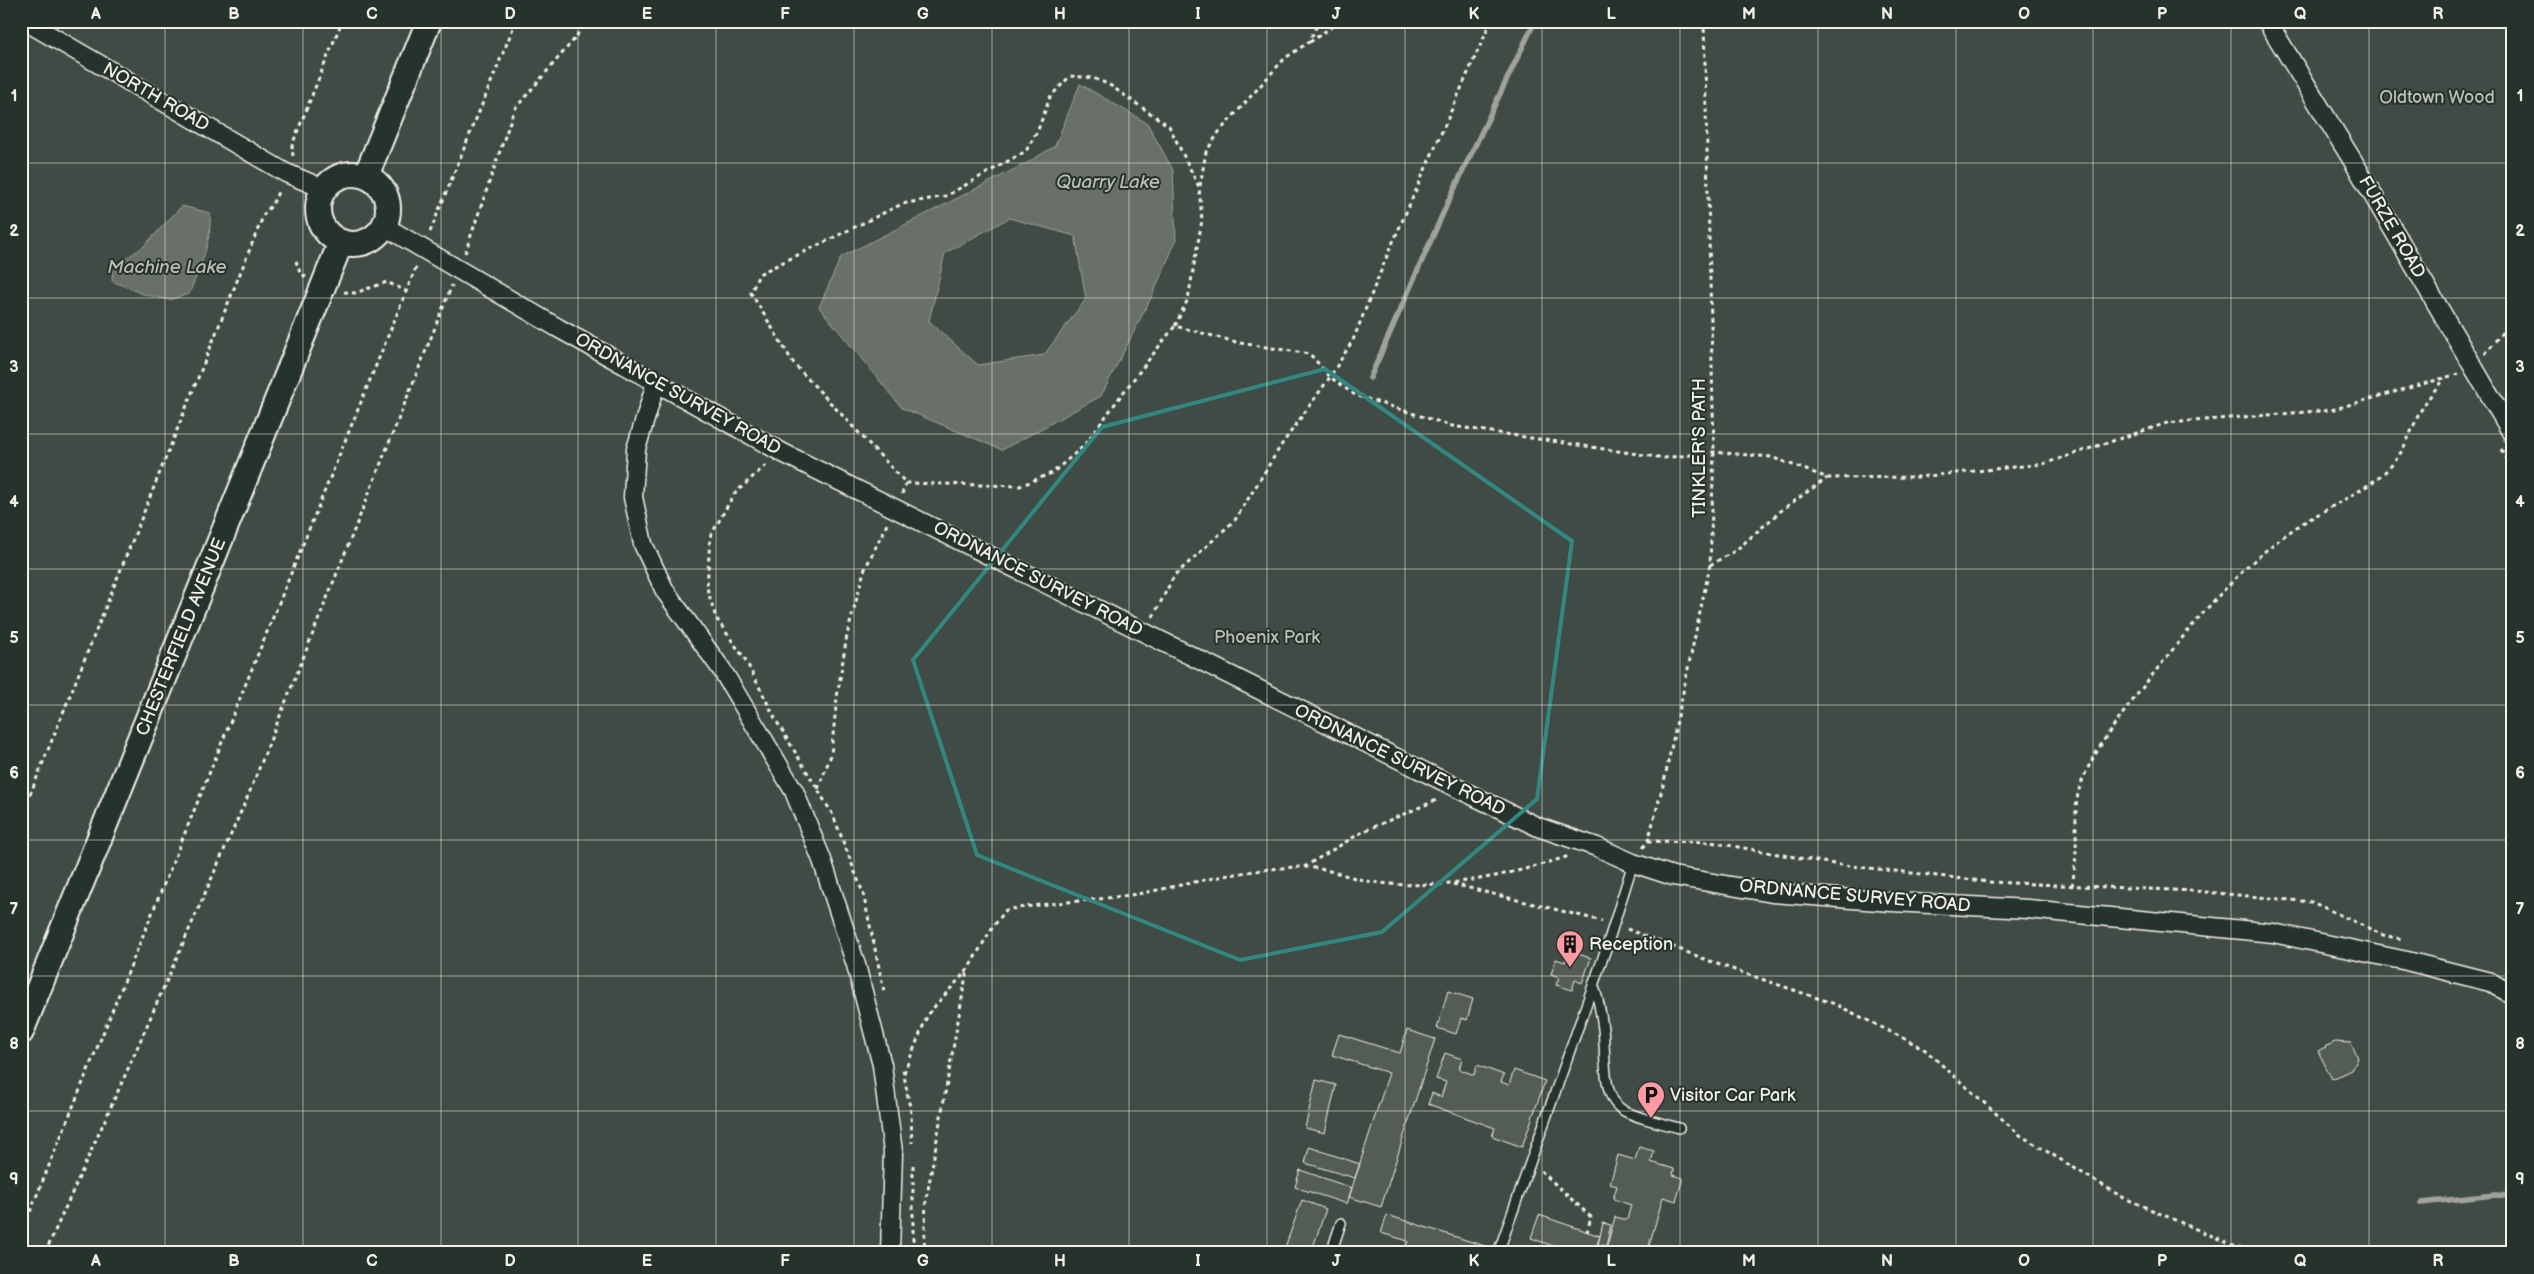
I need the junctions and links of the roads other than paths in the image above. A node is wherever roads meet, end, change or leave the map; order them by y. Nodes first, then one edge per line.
1 (25, 21) edge
2 (429, 21) edge
3 (2267, 21) edge
4 (366, 176) junction
5 (324, 189) junction
6 (384, 226) junction
7 (341, 242) junction
8 (656, 383) junction
9 (2513, 435) edge
10 (1633, 863) junction
11 (1593, 984) junction
12 (2513, 995) edge
13 (21, 1032) edge
14 (1679, 1128) dead end
15 (1341, 1223) dead end
16 (890, 1253) edge
17 (1331, 1253) edge
18 (1498, 1253) edge

1 - 5 street, NORTH ROAD
2 - 4 street
3 - 9 street, FURZE ROAD
4 - 5 street
4 - 6 street
5 - 7 street
6 - 7 street
6 - 8 street, ORDNANCE SURVEY ROAD
7 - 13 street, CHESTERFIELD AVENUE
8 - 10 street, ORDNANCE SURVEY ROAD
8 - 16 street
10 - 11 lane
10 - 12 street, ORDNANCE SURVEY ROAD
11 - 14 lane
11 - 18 lane
15 - 17 lane

